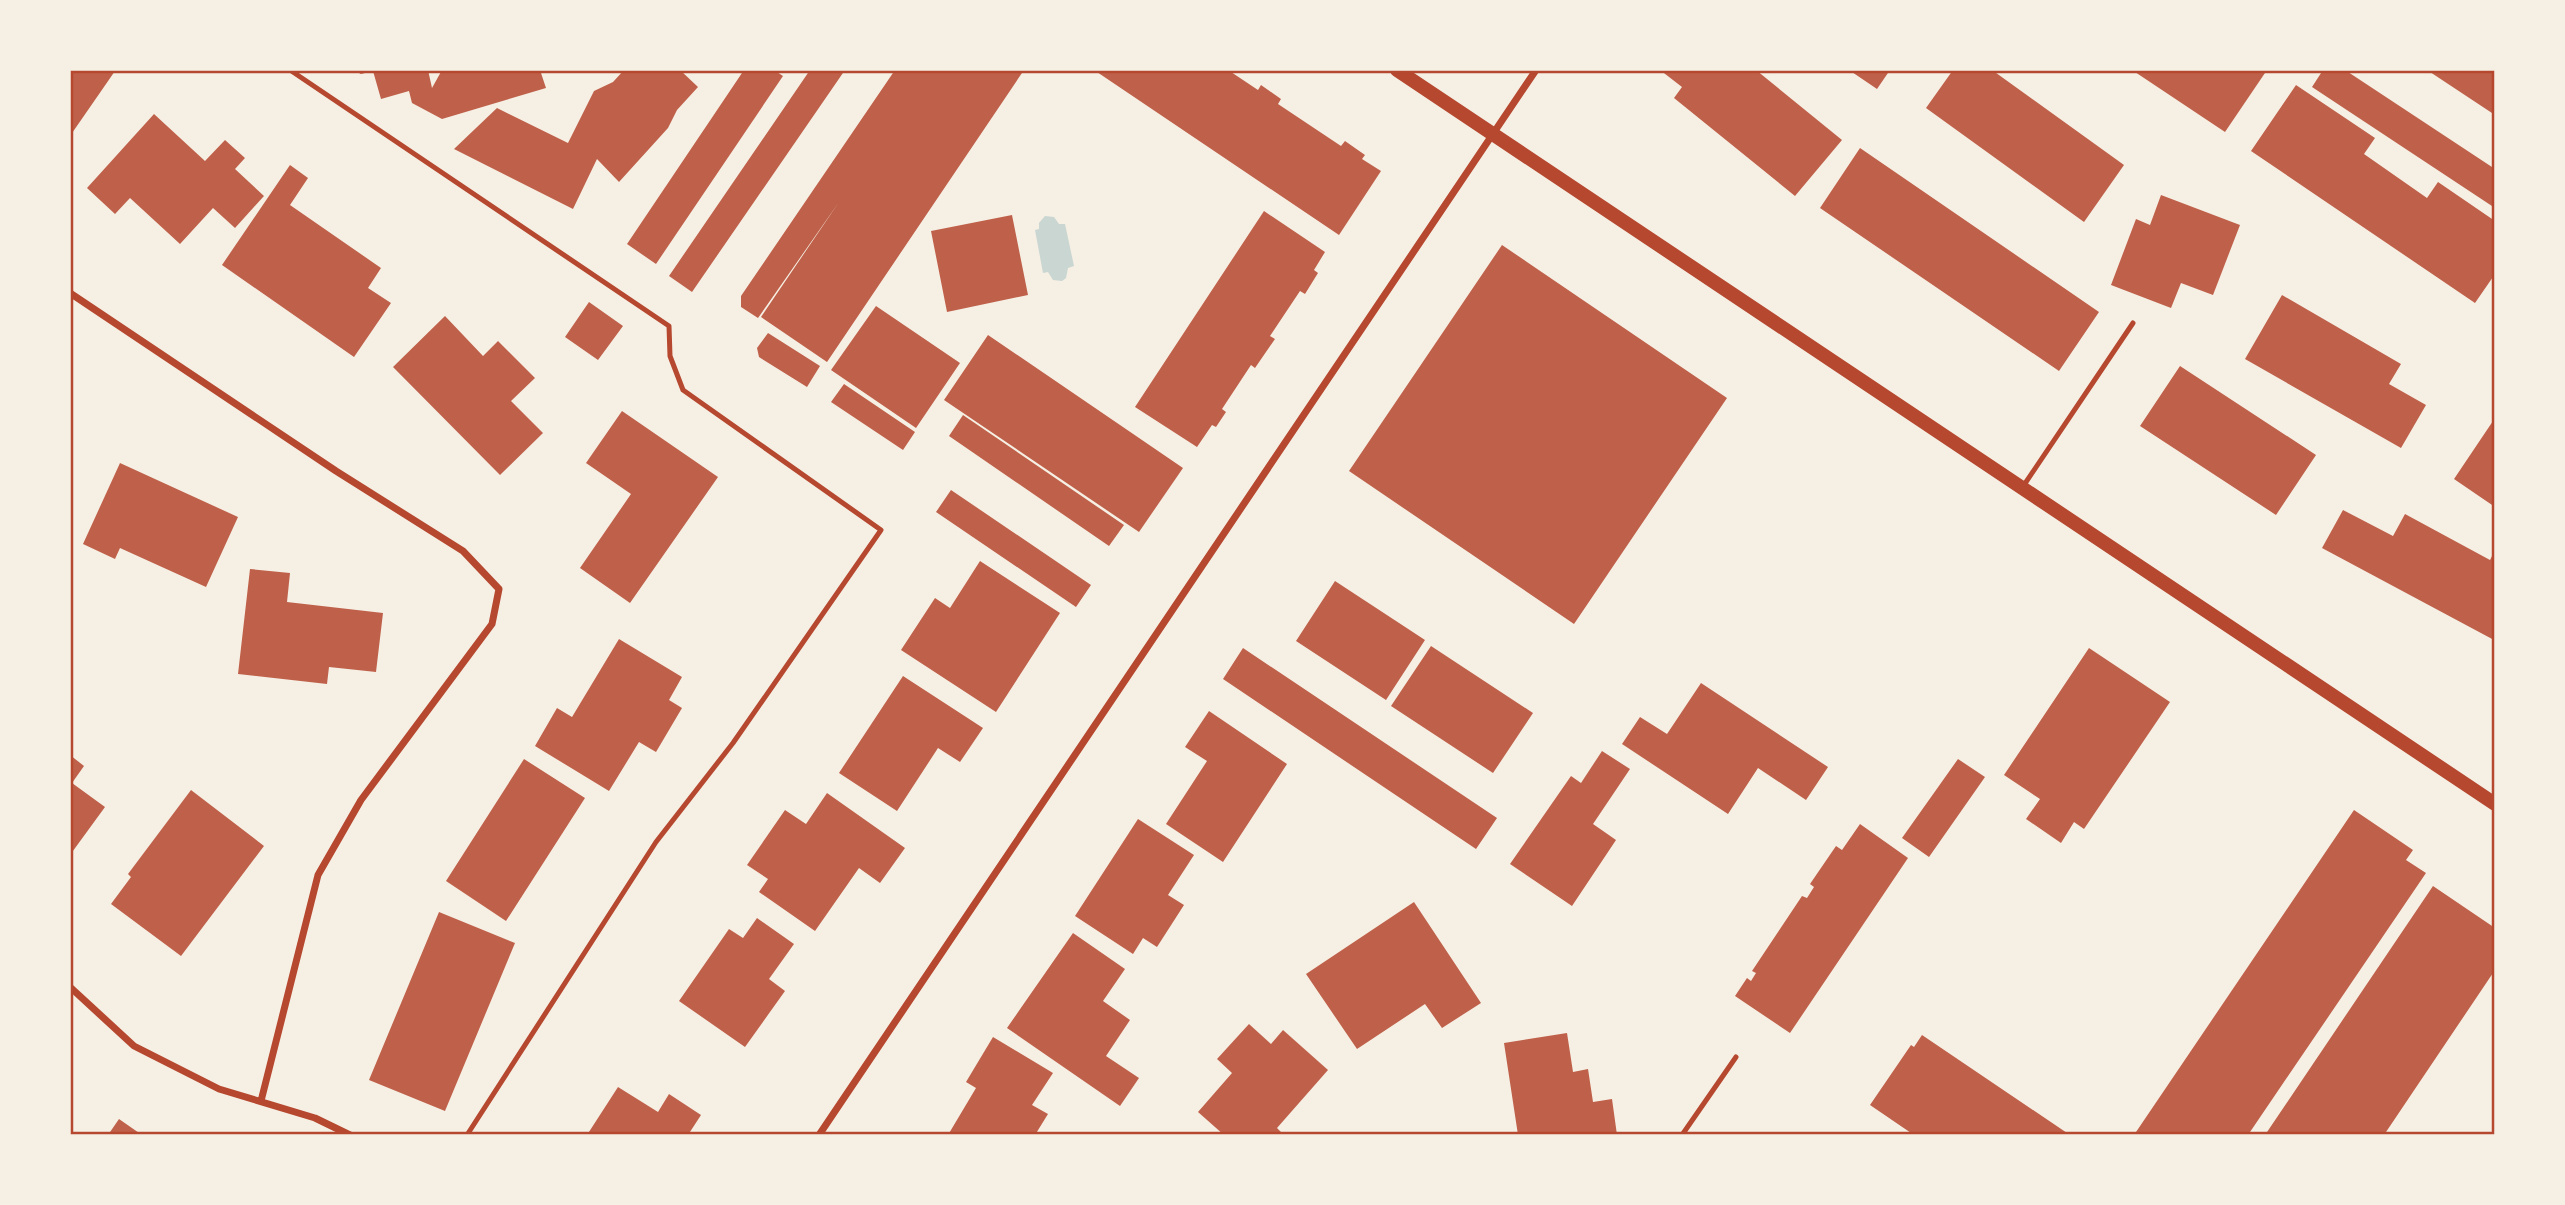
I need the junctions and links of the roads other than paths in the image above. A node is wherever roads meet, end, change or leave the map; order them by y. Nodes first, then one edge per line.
1 (290, 70) edge
2 (1397, 70) edge
3 (1536, 70) edge
4 (1493, 134) junction
5 (70, 293) edge
6 (2133, 323) dead end
7 (2022, 488) junction
8 (2495, 804) edge
9 (70, 987) edge
10 (1736, 1057) dead end
11 (261, 1101) junction
12 (350, 1135) edge
13 (467, 1135) edge
14 (820, 1135) edge
15 (1682, 1135) edge

1 - 13 lane
2 - 4 main road
3 - 4 street
4 - 7 main road
4 - 14 street
5 - 11 street
6 - 7 lane
7 - 8 main road
9 - 11 street
10 - 15 lane
11 - 12 street

